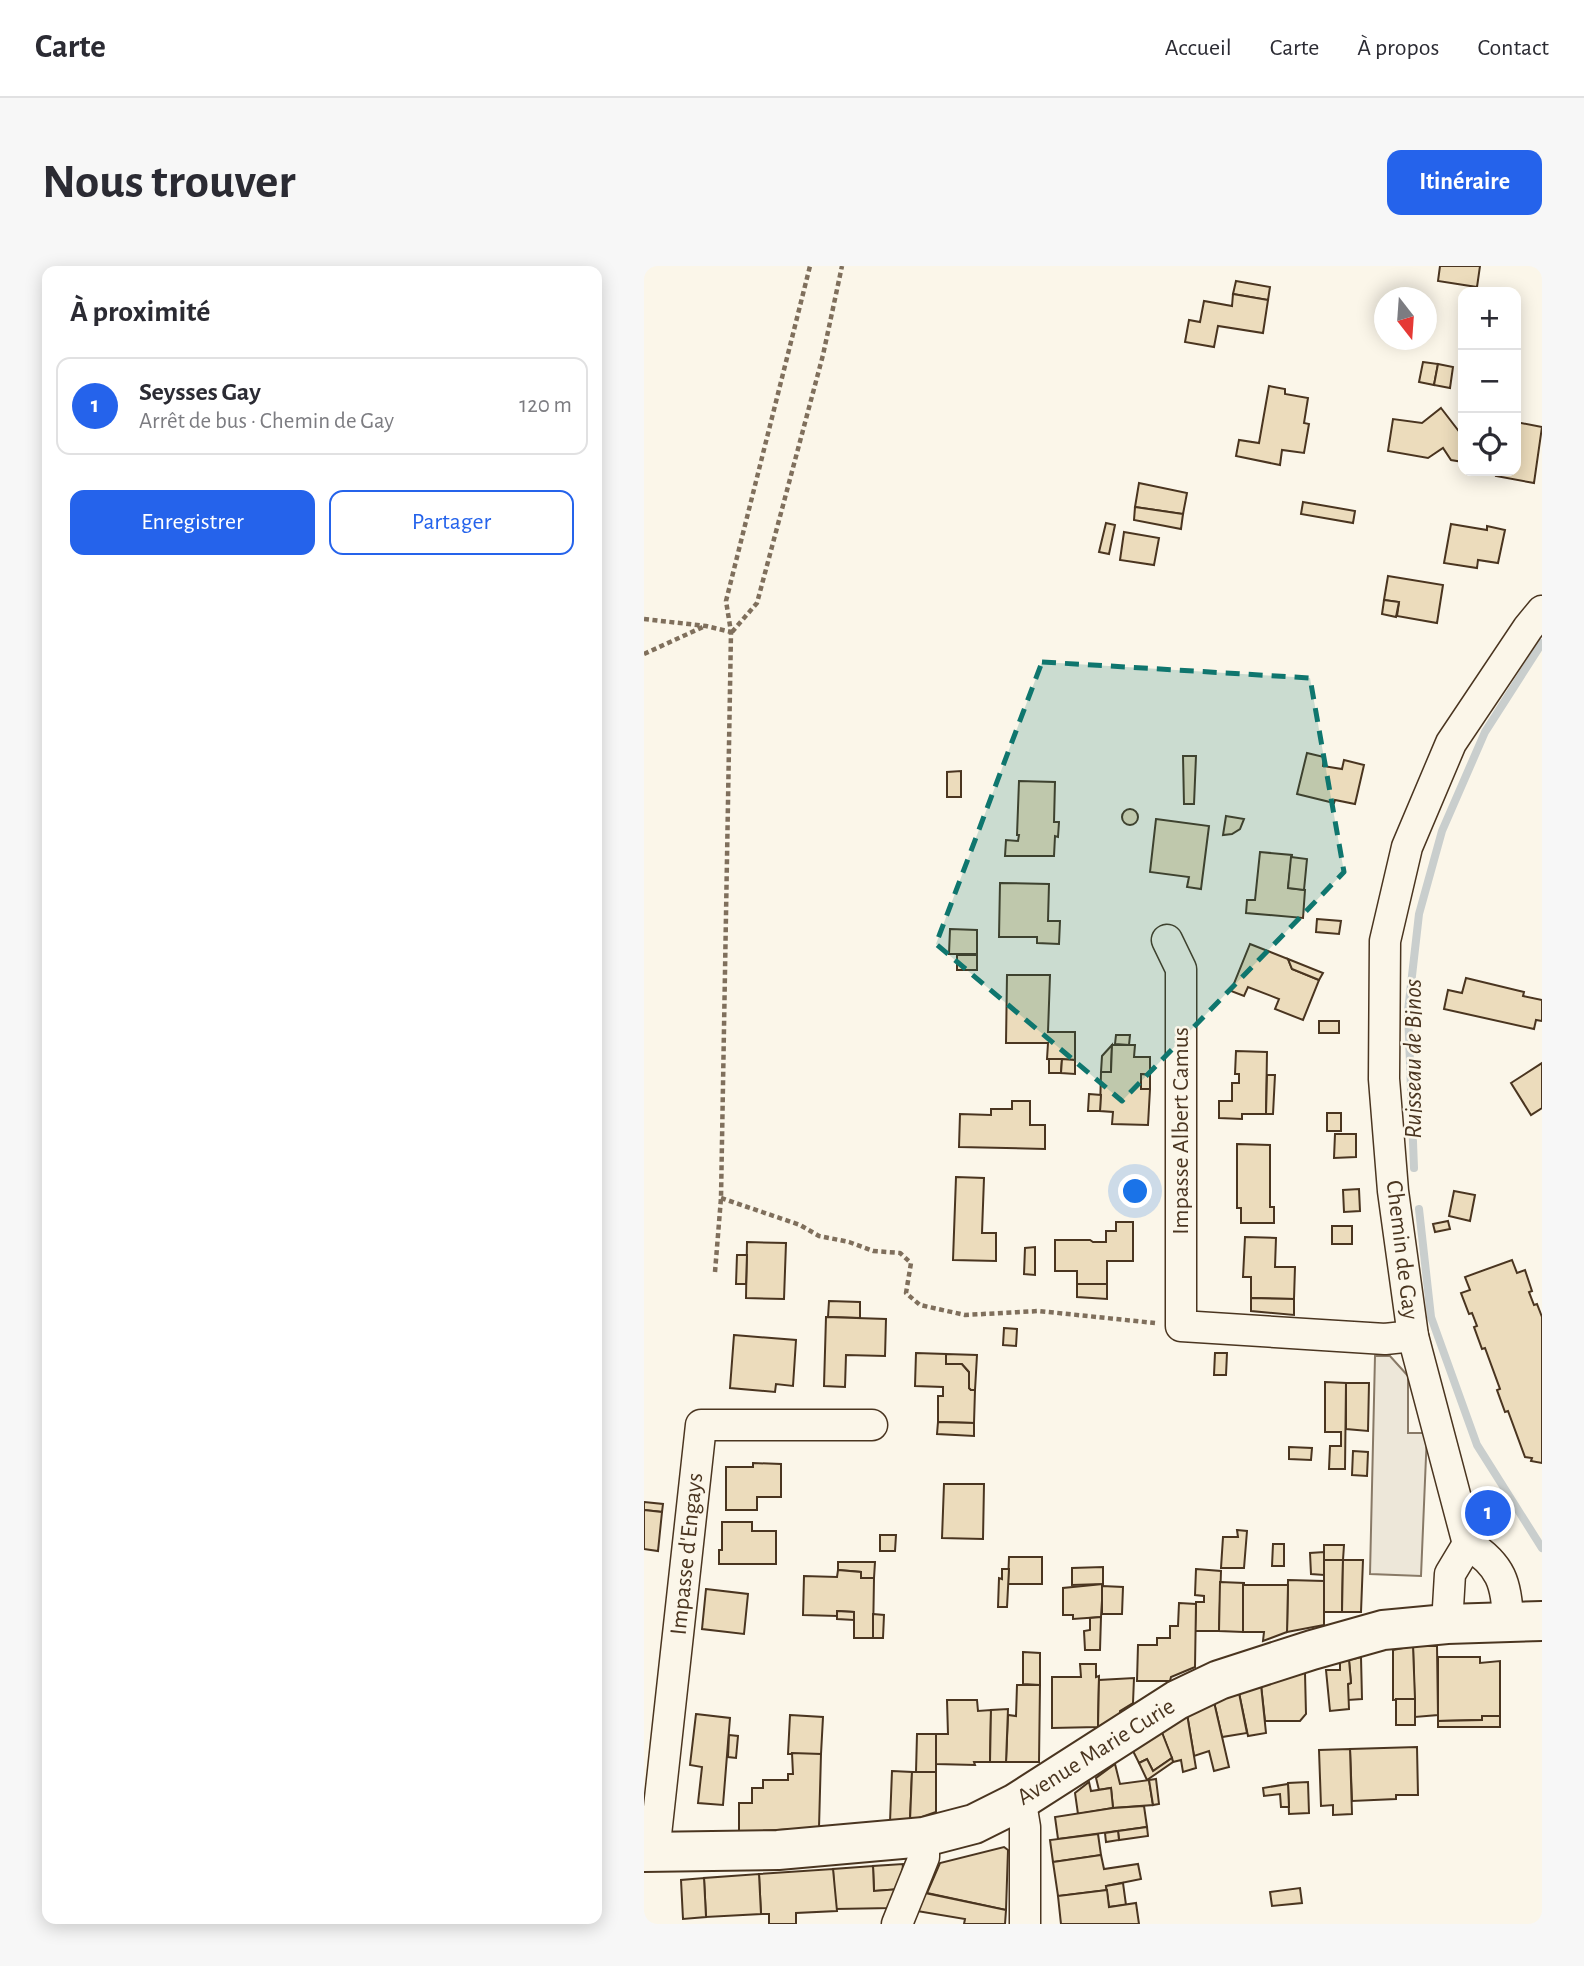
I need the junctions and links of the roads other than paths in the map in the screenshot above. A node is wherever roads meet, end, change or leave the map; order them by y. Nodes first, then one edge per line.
1 (1542, 611) edge
2 (1167, 940) dead end
3 (1413, 1336) junction
4 (872, 1425) dead end
5 (1468, 1544) junction
6 (1525, 1621) edge
7 (1447, 1624) junction
8 (1016, 1803) junction
9 (924, 1837) junction
10 (649, 1852) edge
11 (897, 1924) edge
12 (1025, 1924) edge

1 - 3 street, Chemin de Gay
2 - 3 street, Impasse Albert Camus
3 - 5 street, Chemin de Gay
4 - 10 street, Impasse d'Engays
5 - 6 street
5 - 7 street
6 - 7 main road, Avenue Marie Curie
7 - 8 main road, Avenue Marie Curie
8 - 9 main road, Avenue Marie Curie
8 - 12 street
9 - 10 main road, Avenue Marie Curie
9 - 11 street

